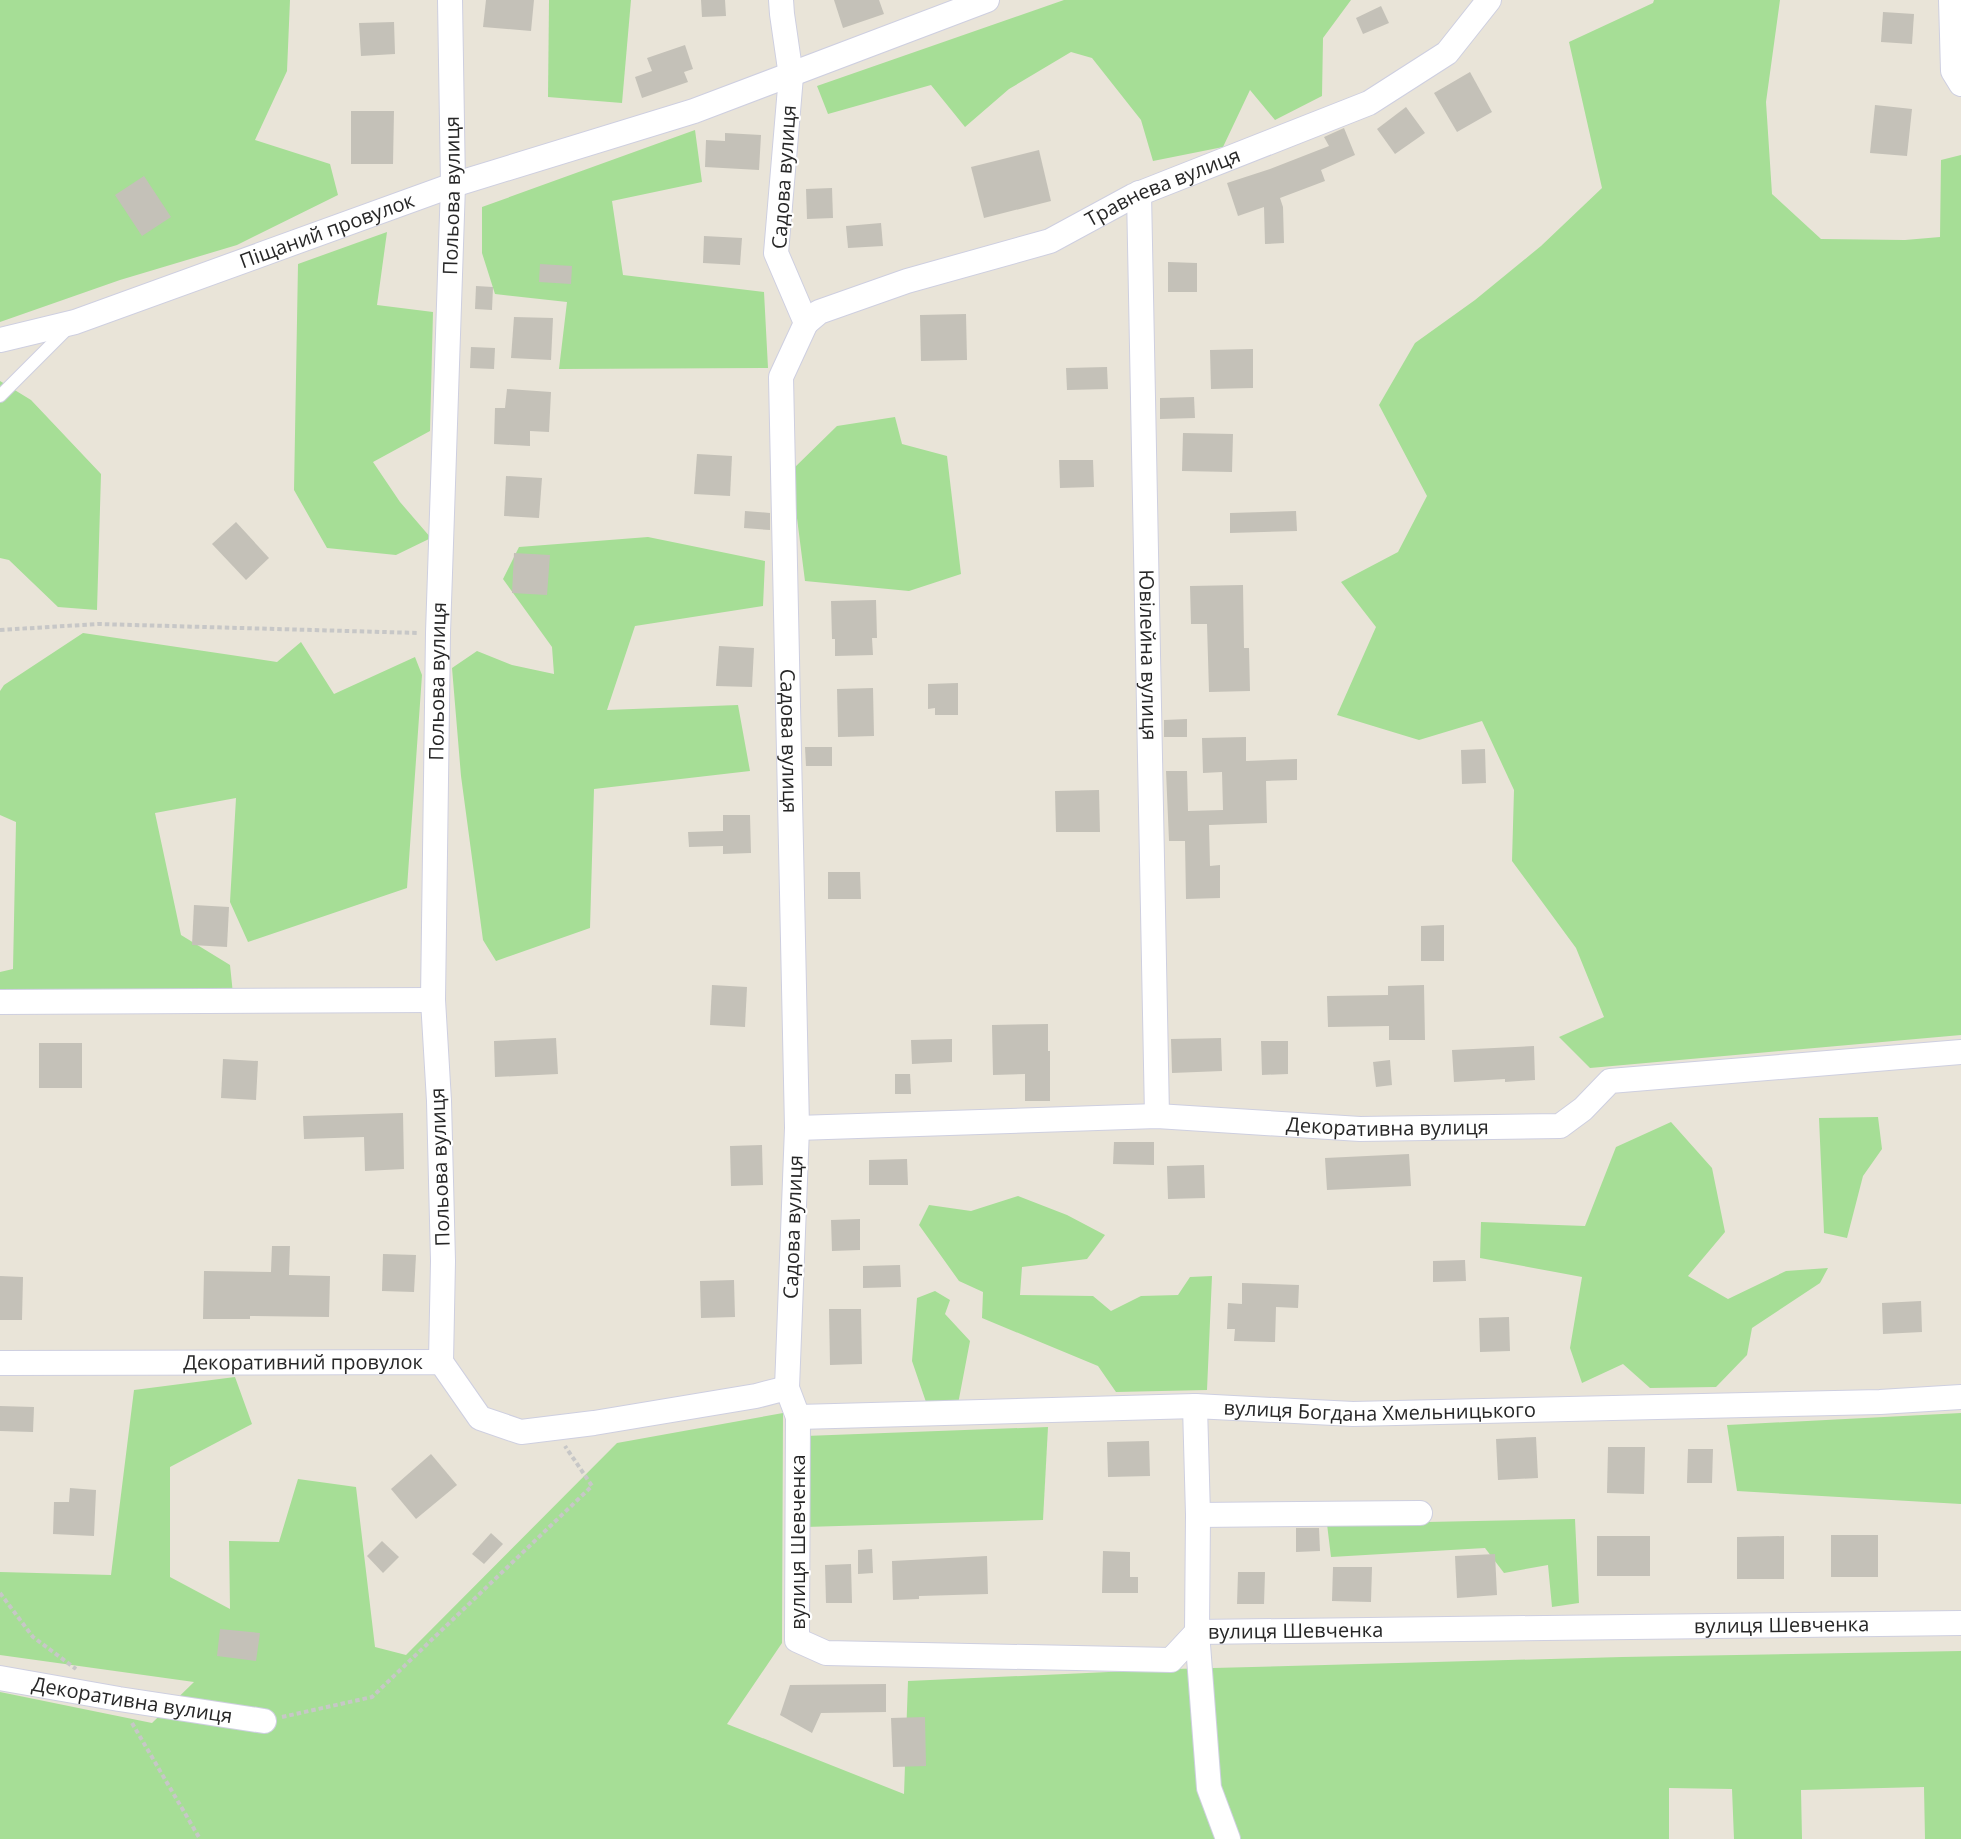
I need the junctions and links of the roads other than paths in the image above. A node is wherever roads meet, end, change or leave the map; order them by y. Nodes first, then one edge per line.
1 (450, 0) edge
2 (781, 0) edge
3 (987, 0) edge
4 (1489, 0) edge
5 (1951, 0) edge
6 (791, 75) junction
7 (1957, 78) edge
8 (453, 185) junction
9 (1139, 193) junction
10 (75, 322) junction
11 (806, 322) junction
12 (0, 340) edge
13 (0, 396) edge
14 (433, 1000) junction
15 (0, 1002) edge
16 (1961, 1052) edge
17 (1157, 1116) junction
18 (797, 1128) junction
19 (441, 1362) junction
20 (0, 1363) edge
21 (788, 1388) junction
22 (1961, 1397) edge
23 (1195, 1406) junction
24 (798, 1417) junction
25 (1420, 1513) dead end
26 (1197, 1515) junction
27 (1961, 1623) edge
28 (1197, 1632) junction
29 (0, 1678) edge
30 (264, 1721) road end
31 (1228, 1839) edge

1 - 8 street, Польова вулиця
2 - 6 street, Садова вулиця
3 - 6 street, Піщаний провулок
4 - 9 street, Травнева вулиця
5 - 7 street
6 - 8 street, Піщаний провулок
6 - 11 street, Садова вулиця
8 - 10 street, Піщаний провулок
8 - 14 street, Польова вулиця
9 - 11 street, Травнева вулиця
9 - 17 street, Ювілейна вулиця
10 - 12 street, Піщаний провулок
10 - 13 lane
11 - 18 street, Садова вулиця
14 - 15 street
14 - 19 street, Польова вулиця
16 - 17 street, Декоративна вулиця
17 - 18 street, Декоративна вулиця
18 - 21 street, Садова вулиця
19 - 20 street, Декоративний провулок
19 - 21 street, Декоративний провулок
21 - 24 street, Садова вулиця
22 - 23 street, вулиця Богдана Хмельницького
23 - 24 street, вулиця Богдана Хмельницького
23 - 26 street
24 - 28 street, вулиця Шевченка
25 - 26 street
26 - 28 street
27 - 28 street, вулиця Шевченка
28 - 31 street
29 - 30 street, Декоративна вулиця

